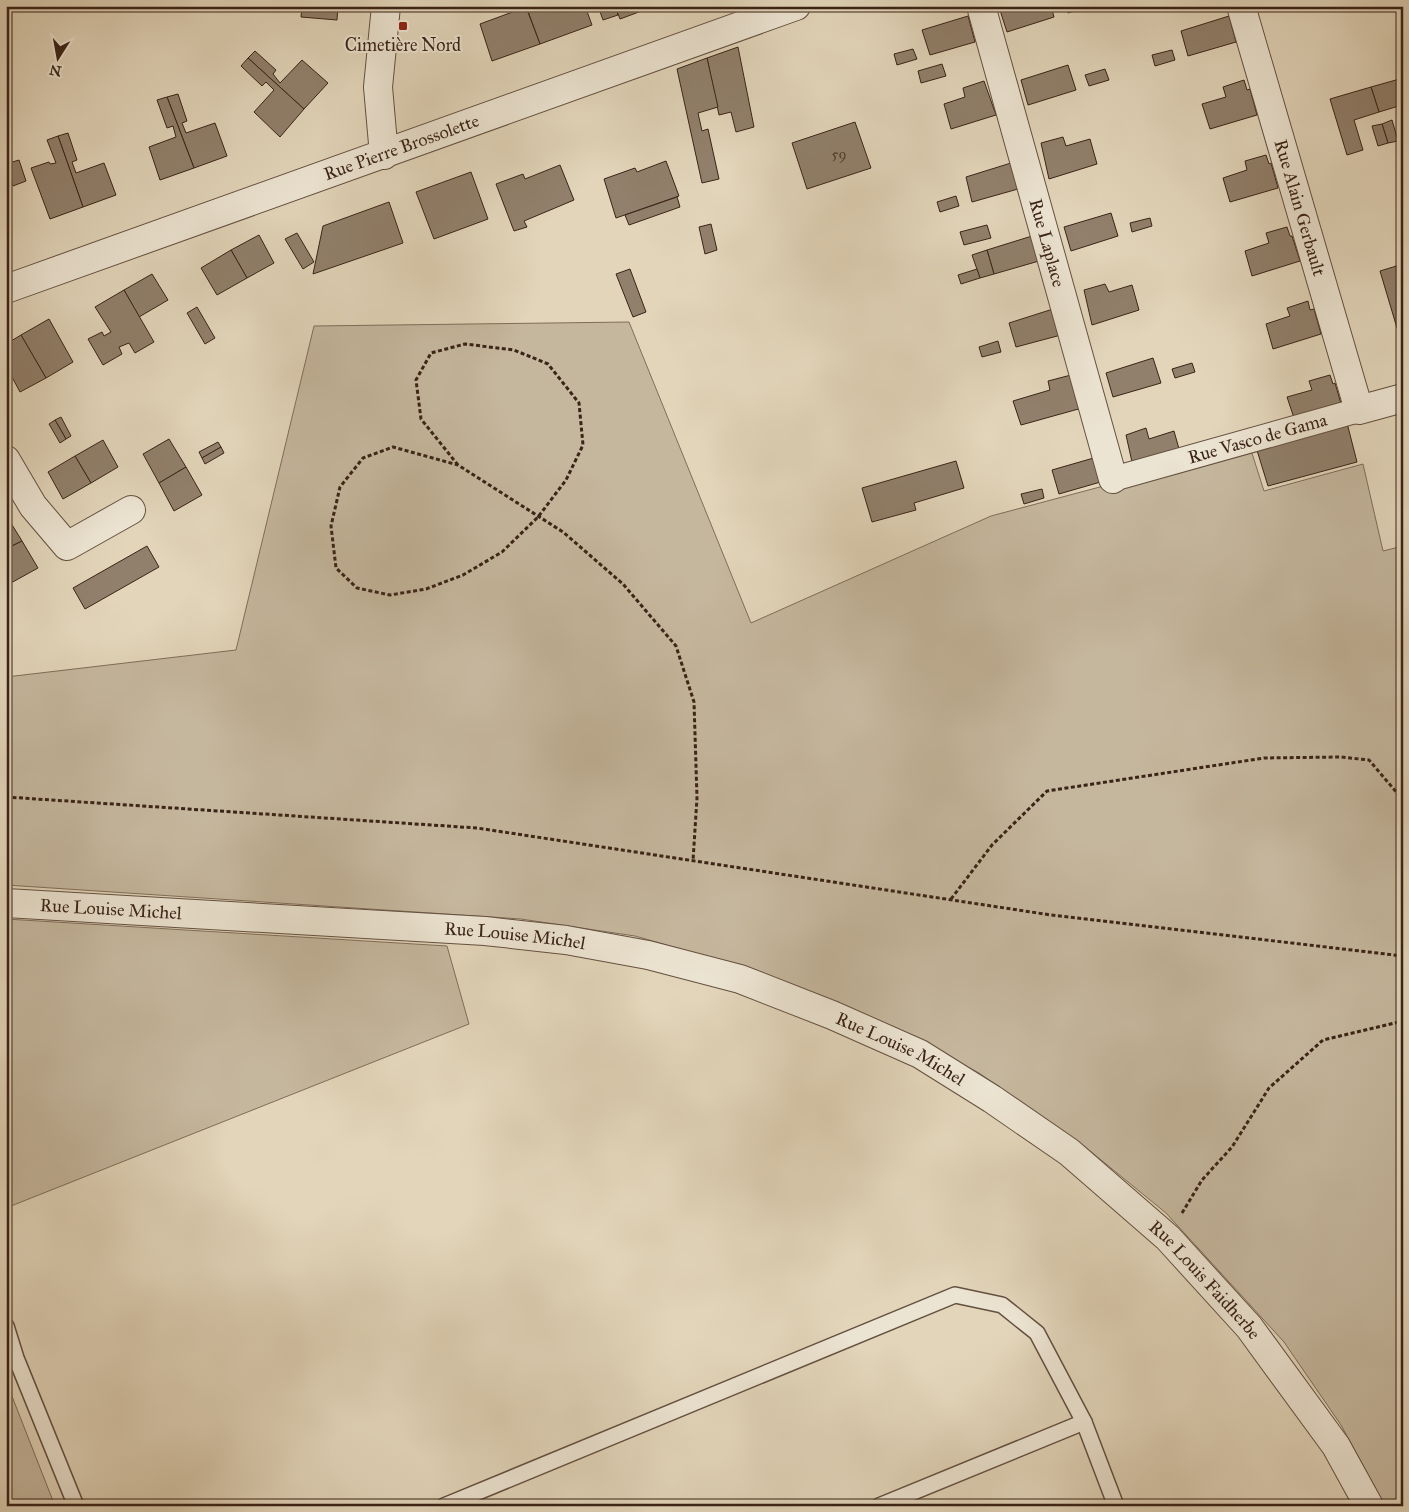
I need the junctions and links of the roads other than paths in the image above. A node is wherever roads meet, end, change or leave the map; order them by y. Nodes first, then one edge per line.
1 (386, 6) edge
2 (796, 6) edge
3 (981, 6) edge
4 (1241, 6) edge
5 (384, 155) junction
6 (6, 289) edge
7 (1403, 398) edge
8 (1359, 410) junction
9 (6, 460) edge
10 (1114, 480) joint
11 (131, 510) dead end
12 (6, 902) edge
13 (992, 1099) joint
14 (6, 1326) edge
15 (1084, 1422) junction
16 (76, 1506) edge
17 (444, 1506) edge
18 (879, 1506) edge
19 (1116, 1506) edge
20 (1369, 1506) edge

1 - 5 street
2 - 5 street, Rue Pierre Brossolette
3 - 10 street, Rue Laplace
4 - 8 street, Rue Alain Gerbault
5 - 6 street, Rue Pierre Brossolette
7 - 8 street, Rue Vasco de Gama
8 - 10 street, Rue Vasco de Gama
9 - 11 street
12 - 13 street, Rue Louise Michel
13 - 20 street, Rue Louis Faidherbe
14 - 16 lane
15 - 17 lane
15 - 18 lane
15 - 19 lane

